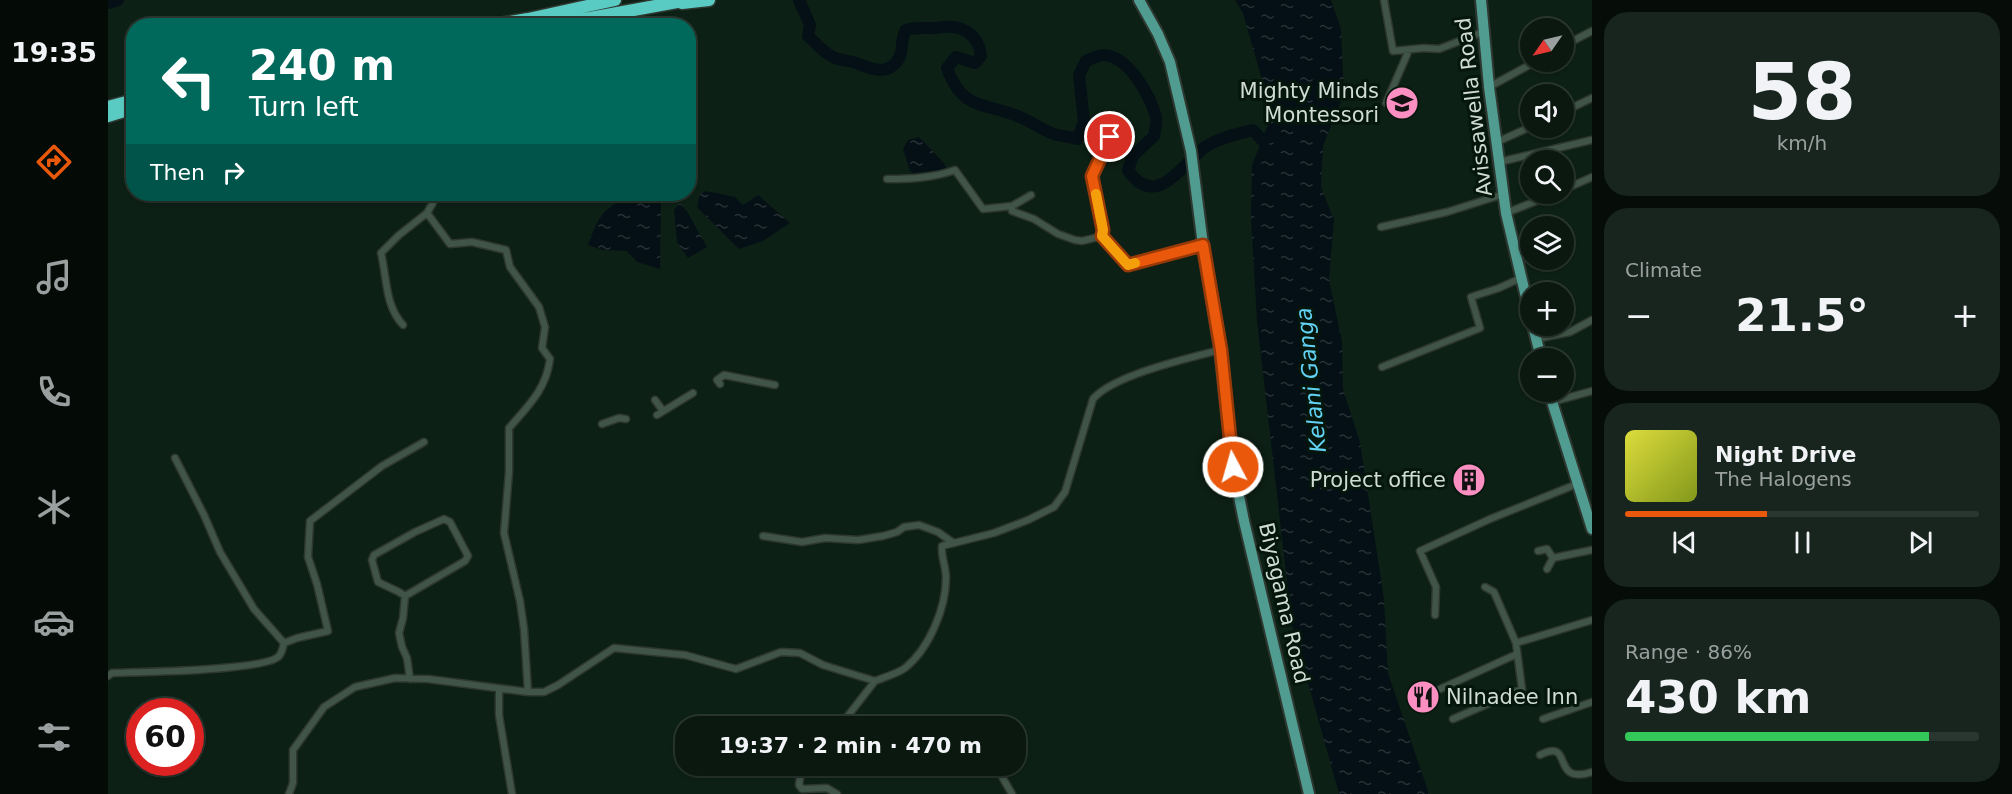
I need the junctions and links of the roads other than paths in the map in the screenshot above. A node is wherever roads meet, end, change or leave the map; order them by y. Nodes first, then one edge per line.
1 (615, 0) edge
2 (688, 0) edge
3 (709, 0) edge
4 (1139, 0) edge
5 (1384, 0) edge
6 (1481, 0) edge
7 (642, 9) junction
8 (533, 18) edge
9 (591, 18) edge
10 (1592, 31) edge
11 (1483, 32) junction
12 (1574, 40) edge
13 (1409, 50) junction
14 (1520, 70) edge
15 (1489, 87) junction
16 (1592, 98) edge
17 (126, 102) edge
18 (1386, 103) dead end
19 (108, 107) edge
20 (1574, 107) edge
21 (126, 110) edge
22 (108, 116) edge
23 (1120, 126) dead end
24 (1520, 132) edge
25 (1592, 140) edge
26 (1497, 142) junction
27 (1499, 162) junction
28 (1592, 177) edge
29 (887, 179) dead end
30 (1574, 185) edge
31 (1504, 194) junction
32 (1031, 195) dead end
33 (434, 201) edge
34 (1529, 204) edge
35 (1012, 206) junction
36 (427, 213) junction
37 (1506, 213) junction
38 (1381, 227) dead end
39 (1102, 236) junction
40 (1203, 245) junction
41 (1521, 278) junction
42 (1522, 282) edge
43 (1592, 321) edge
44 (403, 325) dead end
45 (1535, 336) edge
46 (1536, 339) junction
47 (1538, 348) edge
48 (1221, 350) junction
49 (1382, 367) dead end
50 (720, 384) dead end
51 (775, 385) dead end
52 (1592, 391) edge
53 (693, 393) dead end
54 (1574, 394) edge
55 (655, 400) dead end
56 (1552, 402) edge
57 (626, 419) dead end
58 (602, 424) dead end
59 (424, 442) dead end
60 (175, 458) dead end
61 (1577, 484) junction
62 (1592, 529) edge
63 (763, 536) dead end
64 (952, 542) junction
65 (1592, 550) edge
66 (1538, 551) dead end
67 (1553, 558) junction
68 (1547, 569) dead end
69 (1485, 587) dead end
70 (405, 596) junction
71 (1435, 615) dead end
72 (1592, 620) edge
73 (284, 643) junction
74 (1516, 643) junction
75 (1517, 654) junction
76 (108, 676) edge
77 (410, 679) junction
78 (875, 681) junction
79 (499, 689) junction
80 (1440, 689) dead end
81 (528, 692) junction
82 (1592, 702) edge
83 (848, 716) edge
84 (1453, 719) dead end
85 (1543, 719) dead end
86 (1540, 755) dead end
87 (1592, 772) edge
88 (801, 776) edge
89 (1002, 776) edge
90 (289, 794) edge
91 (512, 794) edge
92 (837, 794) edge
93 (1012, 794) edge
94 (1310, 794) edge

1 - 8 highway
2 - 7 highway
3 - 7 highway
4 - 40 main road, Biyagama Road
5 - 13 street
6 - 11 main road, Avissawella Road
7 - 9 highway
10 - 12 street
11 - 13 street
11 - 15 main road, Avissawella Road
13 - 18 street
14 - 15 street
15 - 26 main road, Avissawella Road
16 - 20 street
17 - 19 highway
21 - 22 highway
23 - 39 street
24 - 26 street
25 - 27 street
26 - 27 main road, Avissawella Road
27 - 31 main road, Avissawella Road
28 - 30 street
29 - 35 street
31 - 37 main road, Avissawella Road
31 - 38 street
32 - 35 street
33 - 36 street
34 - 37 street
35 - 39 street
36 - 44 street
36 - 81 street
37 - 41 main road, Avissawella Road
39 - 40 street
40 - 48 main road, Biyagama Road
41 - 42 main road, Avissawella Road
41 - 49 street
43 - 46 street
45 - 46 main road
46 - 47 main road
48 - 64 street
48 - 94 main road, Biyagama Road
50 - 51 street
52 - 54 street
53 - 55 street
56 - 61 main road
57 - 58 street
59 - 73 street
60 - 73 street
61 - 62 main road
61 - 71 street
63 - 64 street
64 - 78 street
65 - 67 street
66 - 67 street
67 - 68 street
69 - 74 street
70 - 70 street
70 - 77 street
72 - 74 street
73 - 76 street
74 - 75 street
75 - 80 street
75 - 84 street
77 - 79 street
77 - 90 street
78 - 81 street
78 - 83 street
79 - 81 street
79 - 91 street
82 - 85 street
86 - 87 street
88 - 92 street
89 - 93 street

